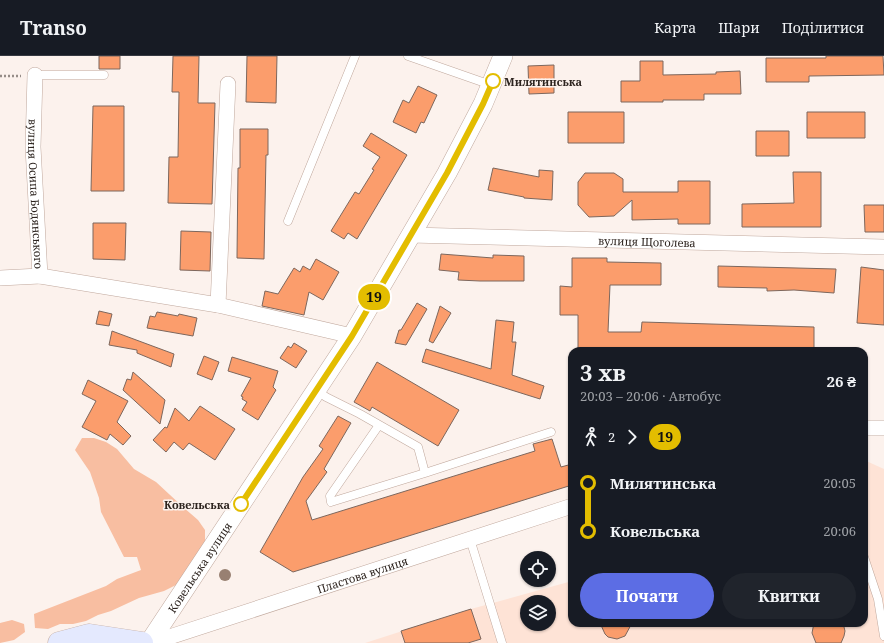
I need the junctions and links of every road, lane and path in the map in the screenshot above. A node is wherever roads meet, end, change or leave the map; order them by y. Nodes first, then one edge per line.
1 (355, 56) edge
2 (408, 56) edge
3 (503, 56) edge
4 (104, 75) dead end
5 (0, 76) edge
6 (35, 76) junction
7 (228, 84) dead end
8 (491, 85) junction
9 (288, 221) dead end
10 (410, 235) junction
11 (884, 247) edge
12 (40, 276) junction
13 (0, 278) edge
14 (218, 305) junction
15 (352, 336) junction
16 (316, 390) junction
17 (379, 425) junction
18 (868, 428) edge
19 (884, 428) edge
20 (550, 432) dead end
21 (425, 473) junction
22 (568, 507) edge
23 (470, 539) junction
24 (868, 569) edge
25 (884, 636) edge
26 (59, 643) edge
27 (142, 643) edge
28 (150, 643) edge
29 (502, 643) edge

1 - 9 lane
2 - 8 lane
3 - 8 street, Ковельська вулиця
4 - 6 lane
5 - 6 path
6 - 12 street, вулиця Осипа Бодянського
7 - 14 street
8 - 10 street, Ковельська вулиця
10 - 11 street, вулиця Щоголева
10 - 15 street, Ковельська вулиця
12 - 13 street
12 - 14 street, вулиця Осипа Бодянського
14 - 15 street, вулиця Осипа Бодянського
15 - 16 street, Ковельська вулиця
16 - 17 lane
16 - 28 street, Ковельська вулиця
17 - 21 lane
17 - 21 lane
18 - 19 street
20 - 21 lane
22 - 23 street, Пластова вулиця
23 - 28 street, Пластова вулиця
23 - 29 lane
24 - 25 lane
26 - 27 main road

